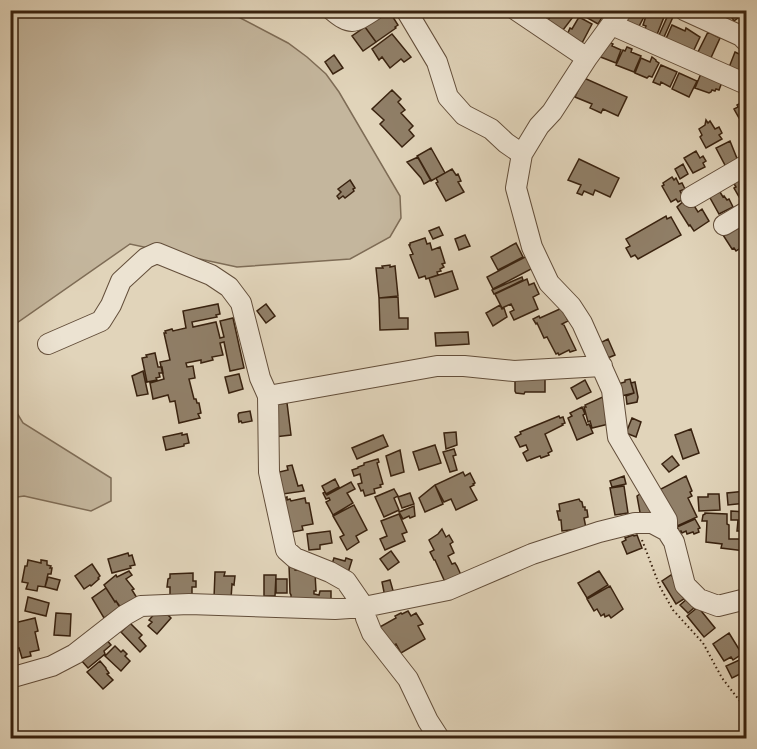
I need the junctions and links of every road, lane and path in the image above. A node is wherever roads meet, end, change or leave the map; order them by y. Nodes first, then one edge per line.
1 (332, 10) edge
2 (374, 10) edge
3 (406, 10) edge
4 (516, 10) edge
5 (684, 10) edge
6 (617, 18) edge
7 (741, 31) edge
8 (587, 58) junction
9 (747, 84) edge
10 (522, 154) junction
11 (747, 165) edge
12 (691, 197) dead end
13 (747, 212) edge
14 (724, 225) dead end
15 (48, 344) dead end
16 (602, 366) junction
17 (268, 396) junction
18 (635, 523) junction
19 (667, 531) junction
20 (747, 599) edge
21 (364, 607) junction
22 (10, 678) edge
23 (747, 709) edge
24 (439, 738) edge

1 - 2 street
3 - 10 street
4 - 8 street
5 - 7 street
6 - 8 street
6 - 9 street
8 - 10 street
10 - 16 street
11 - 12 street
13 - 14 street
15 - 17 street
16 - 17 street
16 - 19 street
17 - 21 street
18 - 19 street
18 - 21 street
18 - 23 path
19 - 20 street
21 - 22 street
21 - 24 street

